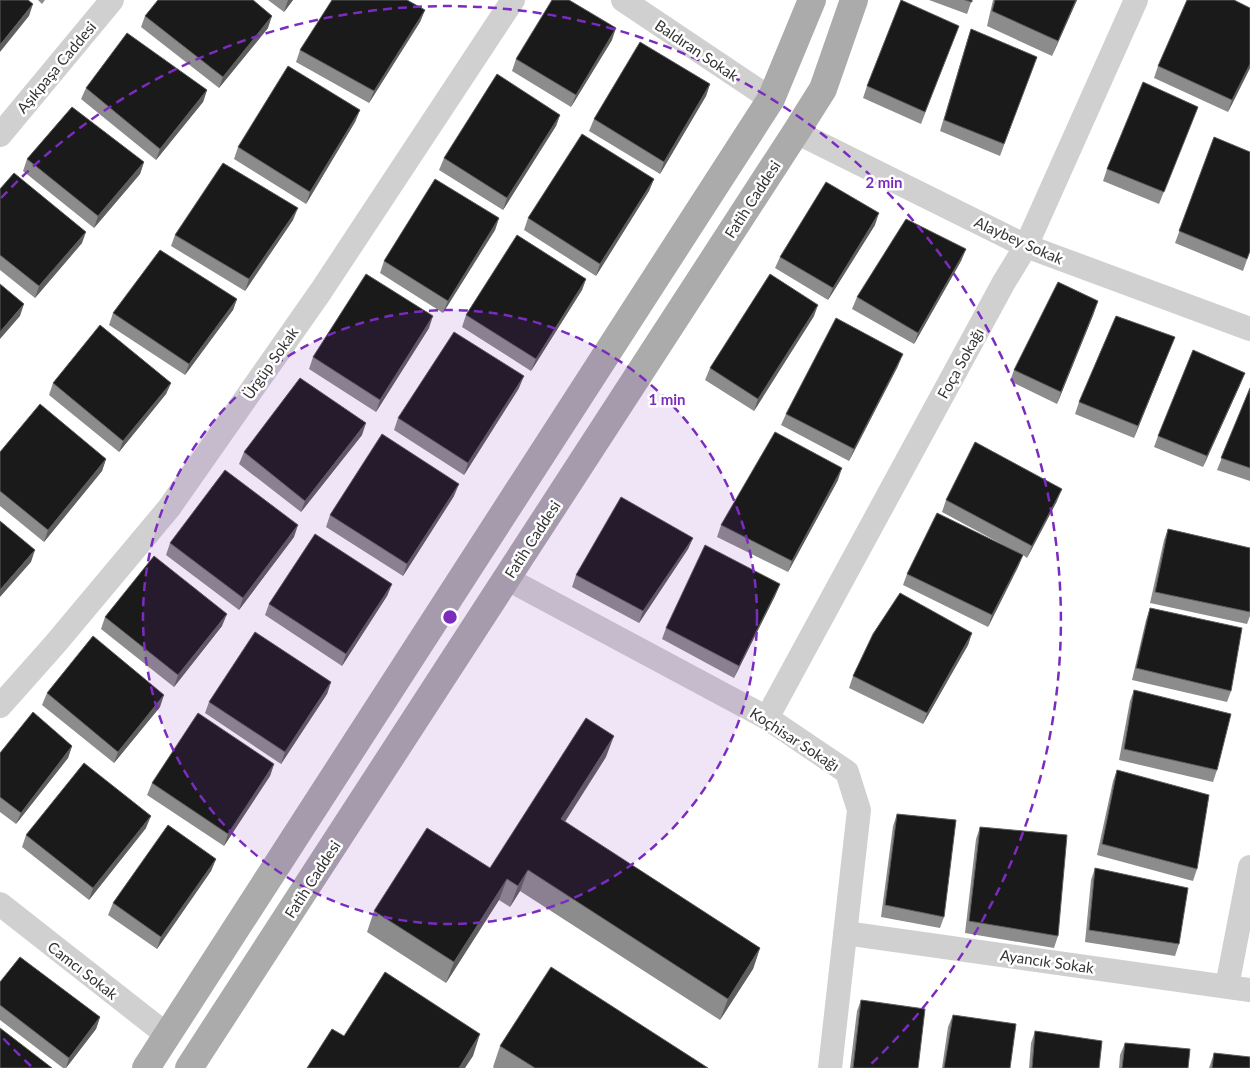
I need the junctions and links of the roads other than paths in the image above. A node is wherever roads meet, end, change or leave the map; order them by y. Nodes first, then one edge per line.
1 (112, 0) edge
2 (513, 0) edge
3 (623, 0) edge
4 (812, 0) edge
5 (854, 0) edge
6 (1136, 0) edge
7 (771, 99) junction
8 (796, 132) junction
9 (0, 134) edge
10 (1026, 246) junction
11 (1250, 329) edge
12 (506, 578) junction
13 (0, 706) edge
14 (767, 718) junction
15 (1250, 867) edge
16 (0, 904) edge
17 (845, 933) junction
18 (1227, 986) junction
19 (1250, 990) edge
20 (167, 1036) junction
21 (146, 1068) edge
22 (189, 1068) edge
23 (830, 1068) edge

1 - 9 street, Aşıkpaşa Caddesi
2 - 13 street, Ürgüp Sokak
3 - 7 street, Baldıran Sokak
4 - 7 main road
5 - 8 main road, Fatih Caddesi
6 - 10 street, Foça Sokağı
7 - 20 main road
8 - 10 street, Alaybey Sokak
8 - 12 main road, Fatih Caddesi
10 - 11 street, Alaybey Sokak
10 - 14 street, Foça Sokağı
12 - 14 street, Koçhisar Sokağı
12 - 22 main road, Fatih Caddesi
14 - 17 street, Koçhisar Sokağı
15 - 18 street
16 - 20 street, Camcı Sokak
17 - 18 street, Ayancık Sokak
17 - 23 street, Koçhisar Sokağı
18 - 19 street, Ayancık Sokak
20 - 21 main road

